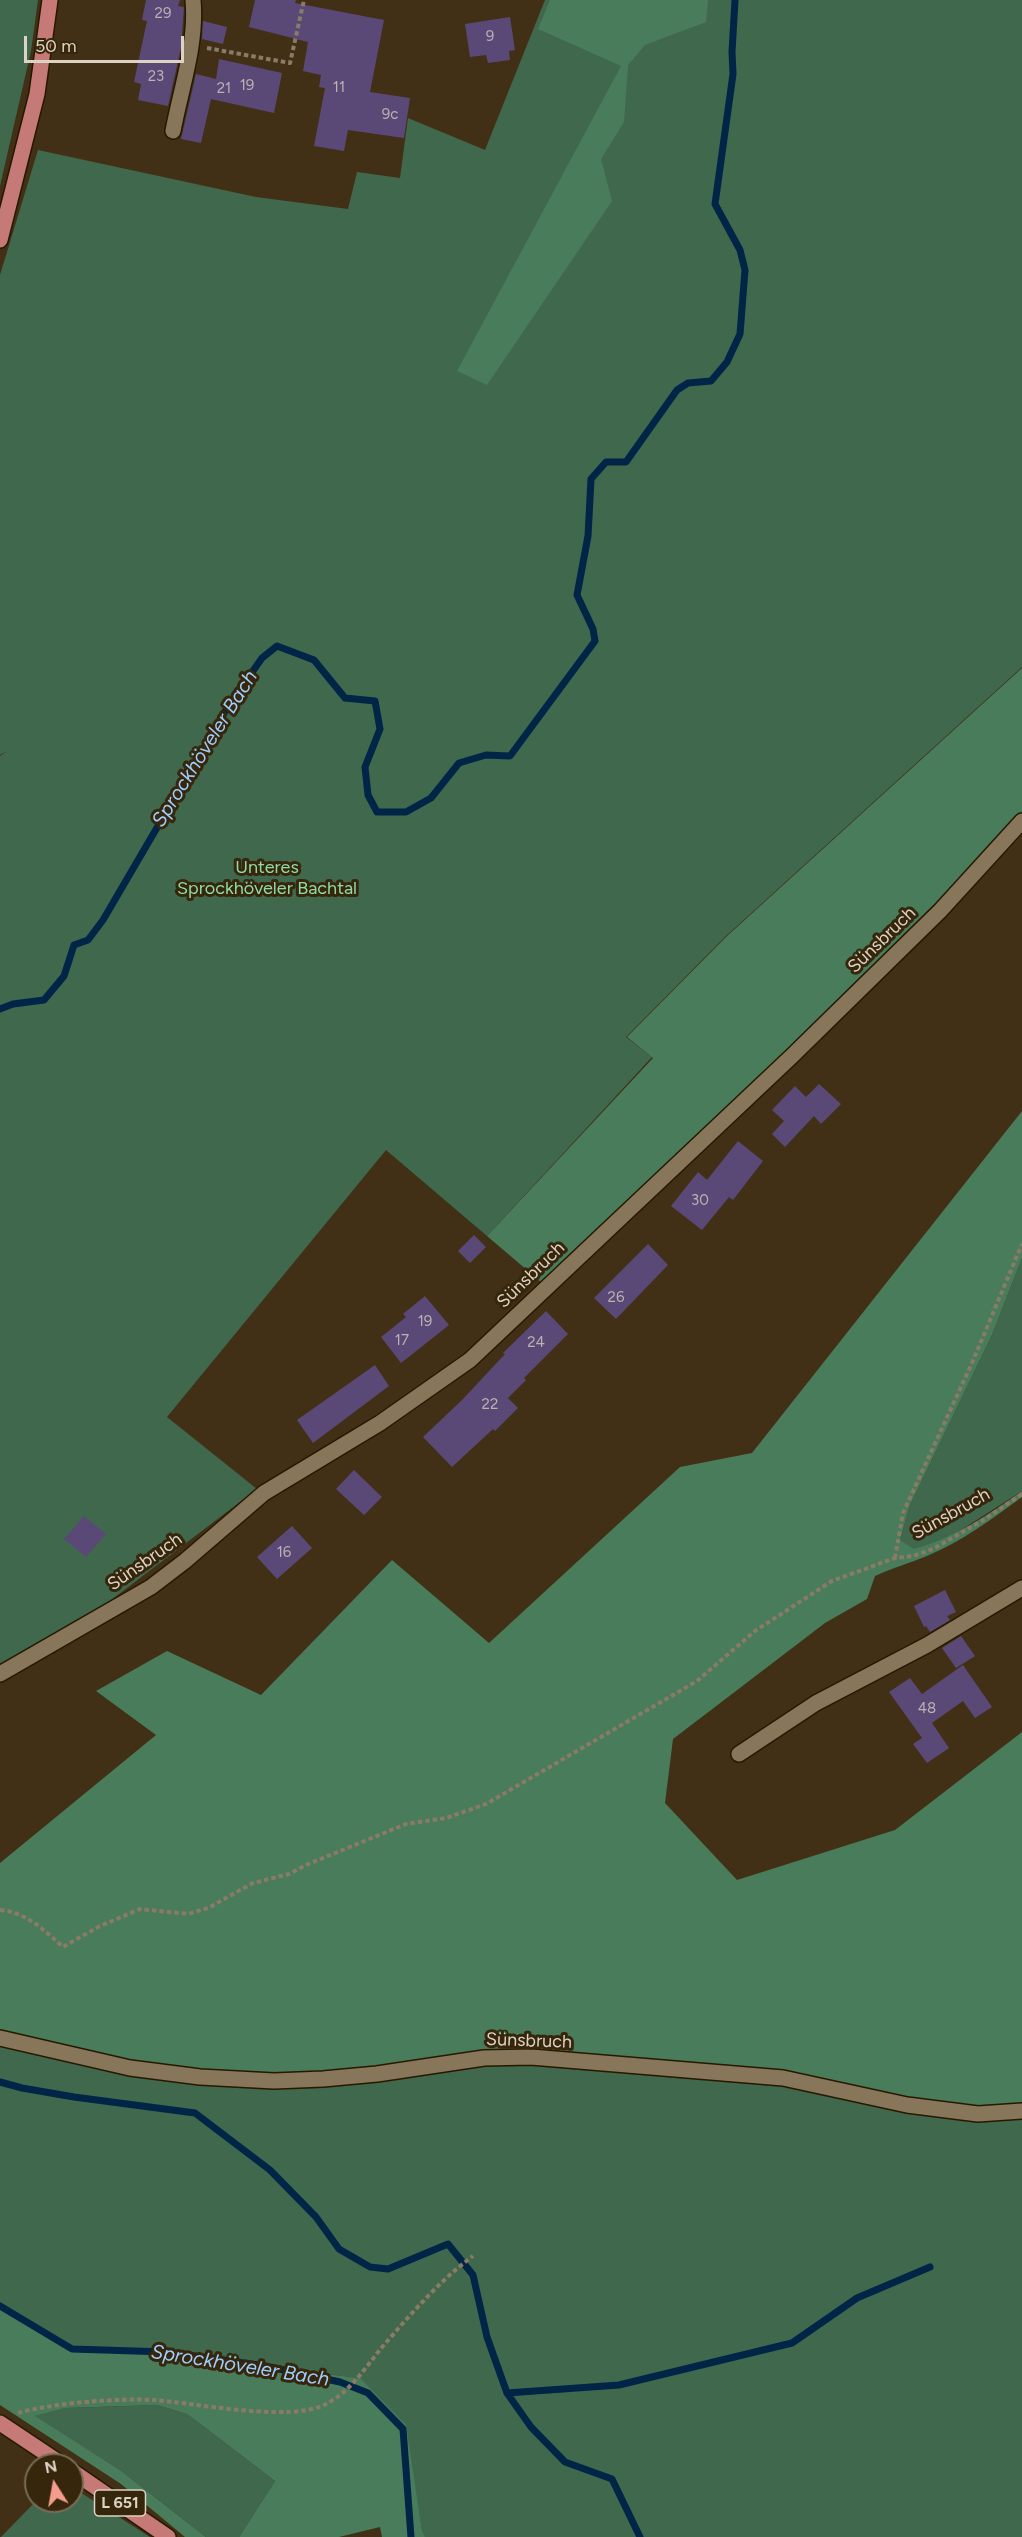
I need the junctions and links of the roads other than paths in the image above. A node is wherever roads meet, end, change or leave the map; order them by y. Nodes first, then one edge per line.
1 (50, 0) edge
2 (193, 0) edge
3 (173, 131) dead end
4 (0, 240) edge
5 (1022, 821) edge
6 (1022, 1588) edge
7 (0, 1674) edge
8 (739, 1754) dead end
9 (0, 2038) edge
10 (1022, 2111) edge
11 (4, 2420) edge
12 (47, 2453) edge
13 (84, 2479) edge
14 (168, 2537) edge

1 - 4 main road
2 - 3 street
5 - 7 street, Sünsbruch
6 - 8 street
9 - 10 street, Sünsbruch
11 - 12 main road
13 - 14 main road, L 651

